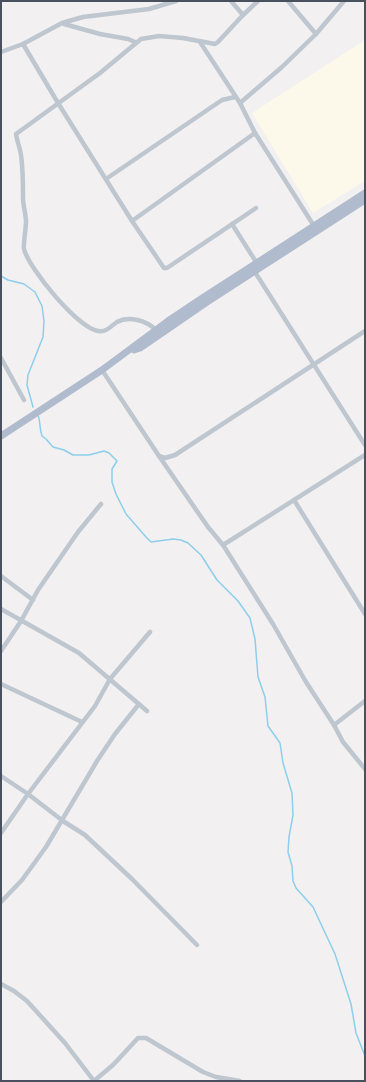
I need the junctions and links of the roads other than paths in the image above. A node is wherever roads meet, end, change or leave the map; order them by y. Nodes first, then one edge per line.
1 (176, 1) edge
2 (231, 1) edge
3 (258, 1) edge
4 (288, 1) edge
5 (344, 1) edge
6 (243, 15) junction
7 (62, 23) junction
8 (316, 34) junction
9 (135, 42) junction
10 (200, 42) junction
11 (23, 44) junction
12 (1, 52) edge
13 (235, 97) junction
14 (58, 103) junction
15 (240, 103) junction
16 (255, 133) junction
17 (106, 179) junction
18 (365, 193) edge
19 (365, 200) edge
20 (256, 208) dead end
21 (132, 221) junction
22 (232, 224) junction
23 (314, 226) junction
24 (256, 267) junction
25 (156, 330) junction
26 (365, 331) edge
27 (124, 354) junction
28 (1, 358) edge
29 (314, 365) junction
30 (102, 370) junction
31 (24, 400) dead end
32 (1, 436) edge
33 (365, 445) edge
34 (365, 455) edge
35 (159, 456) junction
36 (294, 500) junction
37 (101, 504) dead end
38 (223, 545) junction
39 (1, 576) edge
40 (33, 600) junction
41 (1, 609) edge
42 (365, 614) edge
43 (21, 621) junction
44 (150, 632) dead end
45 (1, 651) edge
46 (110, 679) junction
47 (1, 684) edge
48 (365, 701) edge
49 (139, 704) junction
50 (147, 712) dead end
51 (82, 722) junction
52 (334, 725) junction
53 (365, 769) edge
54 (1, 776) edge
55 (28, 794) junction
56 (63, 821) junction
57 (1, 833) edge
58 (1, 902) edge
59 (197, 945) dead end
60 (1, 984) edge
61 (94, 1081) edge
62 (240, 1081) edge

1 - 7 street
2 - 6 street
3 - 6 street
4 - 8 street
5 - 8 street
6 - 10 street
7 - 9 street
7 - 11 street
8 - 15 street
9 - 10 street
9 - 14 street
10 - 13 street
11 - 12 street
11 - 14 street
13 - 15 street
13 - 17 street
14 - 17 street
14 - 25 street
15 - 16 street
16 - 21 street
16 - 23 street
17 - 21 street
18 - 23 main road
19 - 24 main road
20 - 22 street
21 - 22 street
22 - 24 street
23 - 24 main road
24 - 25 main road
24 - 27 main road
24 - 29 street
25 - 27 main road
26 - 29 street
27 - 30 main road
28 - 31 street
29 - 33 street
29 - 35 street
30 - 32 main road
30 - 35 street
34 - 36 street
35 - 38 street
36 - 38 street
36 - 42 street
37 - 40 street
38 - 52 street
39 - 40 street
40 - 43 street
41 - 43 street
43 - 45 street
43 - 46 street
44 - 46 street
46 - 49 street
46 - 51 street
47 - 51 street
48 - 52 street
49 - 50 street
49 - 56 street
51 - 55 street
52 - 53 street
54 - 55 street
55 - 56 street
55 - 57 street
56 - 58 street
56 - 59 street
60 - 61 street
61 - 62 street

